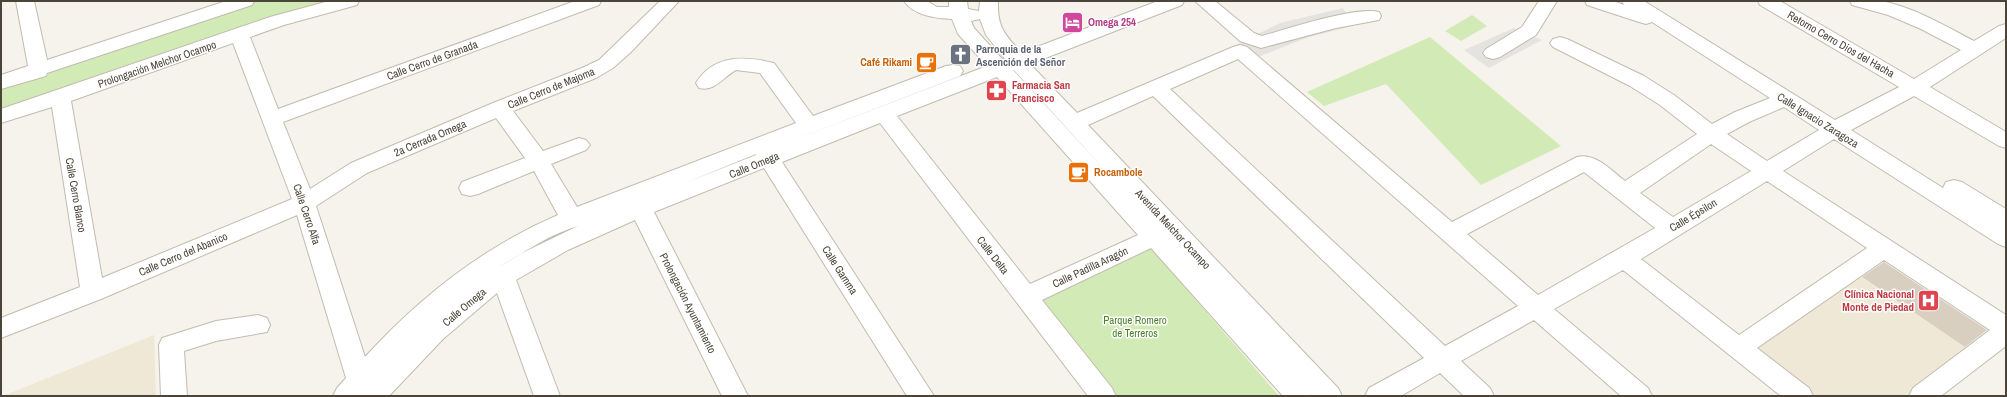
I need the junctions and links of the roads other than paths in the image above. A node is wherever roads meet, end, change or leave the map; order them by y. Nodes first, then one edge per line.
1 (25, 1) edge
2 (245, 1) edge
3 (350, 1) edge
4 (592, 1) edge
5 (670, 1) edge
6 (913, 1) edge
7 (1138, 1) edge
8 (1175, 1) edge
9 (1204, 1) edge
10 (1548, 1) edge
11 (1594, 1) edge
12 (1619, 1) edge
13 (1767, 1) edge
14 (1858, 1) edge
15 (1649, 4) edge
16 (216, 5) edge
17 (301, 7) edge
18 (988, 9) edge
19 (958, 10) edge
20 (1372, 16) dead end
21 (1679, 23) junction
22 (2006, 30) edge
23 (240, 35) junction
24 (1560, 43) dead end
25 (1243, 44) junction
26 (1976, 50) junction
27 (1493, 53) dead end
28 (1004, 59) junction
29 (40, 71) junction
30 (1, 82) edge
31 (706, 83) dead end
32 (1156, 87) junction
33 (1914, 88) junction
34 (60, 98) junction
35 (1786, 100) junction
36 (500, 108) junction
37 (884, 113) junction
38 (1, 116) edge
39 (271, 119) junction
40 (1075, 122) junction
41 (808, 125) junction
42 (1841, 126) junction
43 (1711, 134) junction
44 (2006, 141) edge
45 (579, 145) dead end
46 (764, 151) junction
47 (539, 161) junction
48 (359, 168) joint
49 (1767, 171) junction
50 (470, 188) dead end
51 (1624, 192) junction
52 (304, 203) junction
53 (641, 209) junction
54 (572, 218) junction
55 (2006, 220) edge
56 (1671, 228) junction
57 (1450, 233) junction
58 (1154, 237) junction
59 (2006, 238) edge
60 (1884, 248) junction
61 (1624, 258) junction
62 (503, 276) junction
63 (93, 292) junction
64 (1026, 297) junction
65 (1536, 307) junction
66 (258, 325) dead end
67 (1, 328) edge
68 (2006, 328) edge
69 (2006, 332) edge
70 (1739, 348) junction
71 (1443, 360) junction
72 (361, 392) edge
73 (174, 396) edge
74 (546, 396) edge
75 (735, 396) edge
76 (921, 396) edge
77 (1103, 396) edge
78 (1298, 396) edge
79 (1329, 396) edge
80 (1378, 396) edge
81 (1481, 396) edge
82 (1639, 396) edge
83 (1800, 396) edge
84 (1922, 396) edge

1 - 29 street
2 - 16 street
3 - 17 street, Prolongación Melchor Ocampo
4 - 39 street, Calle Cerro de Granada
5 - 36 street, Calle Cerro de Majoma
6 - 19 street
7 - 28 street, Calle Omega
8 - 28 street, Calle Omega
9 - 25 street
10 - 27 street
11 - 21 street
12 - 15 street, Calle Ignacio Zaragoza
13 - 33 street, Retorno Cerro Dios del Hacha
14 - 26 street
15 - 21 street, Calle Ignacio Zaragoza
16 - 29 street
17 - 23 street, Prolongación Melchor Ocampo
18 - 19 street
18 - 28 street
19 - 28 street
20 - 25 street
21 - 35 street, Calle Ignacio Zaragoza
21 - 42 street, Calle Ignacio Zaragoza
22 - 26 street, Calle Épsilon
23 - 34 street, Prolongación Melchor Ocampo
23 - 39 street, Calle Cerro Alfa
24 - 43 street
25 - 32 street
25 - 57 street
26 - 33 street, Calle Épsilon
28 - 37 street, Calle Omega
28 - 40 street, Avenida Melchor Ocampo
28 - 41 street, Calle Omega
28 - 58 street, Avenida Melchor Ocampo
29 - 30 street
31 - 41 street
32 - 40 street
32 - 71 street
33 - 42 street, Calle Épsilon
33 - 44 street, Retorno Cerro Dios del Hacha
34 - 38 street, Prolongación Melchor Ocampo
34 - 63 street, Calle Cerro Blanco
35 - 42 street, Calle Ignacio Zaragoza
35 - 43 street
36 - 47 street
36 - 48 street, 2a Cerrada Omega
37 - 46 street, Calle Omega
37 - 64 street, Calle Delta
39 - 52 street, Calle Cerro Alfa
40 - 79 street, Avenida Melchor Ocampo
41 - 46 street, Calle Omega
42 - 49 street, Calle Épsilon
42 - 55 street, Calle Ignacio Zaragoza
42 - 59 street, Calle Ignacio Zaragoza
43 - 49 street
43 - 51 street
45 - 47 street
46 - 53 street, Calle Omega
46 - 54 street, Calle Omega
46 - 76 street, Calle Gamma
47 - 50 street
47 - 54 street
48 - 52 street, Calle Cerro del Abanico
49 - 56 street, Calle Épsilon
49 - 60 street
51 - 56 street
51 - 57 street
52 - 63 street, Calle Cerro del Abanico
52 - 72 street, Calle Cerro Alfa
53 - 62 street, Calle Omega
53 - 75 street, Prolongación Ayuntamiento
54 - 72 street, Calle Omega
56 - 61 street, Calle Épsilon
57 - 65 street
58 - 64 street, Calle Padilla Aragón
58 - 78 street, Avenida Melchor Ocampo
60 - 68 street
60 - 70 street
61 - 65 street, Calle Épsilon
61 - 70 street
62 - 72 street, Calle Omega
62 - 74 street
63 - 67 street, Calle Cerro del Abanico
64 - 77 street, Calle Delta
65 - 71 street, Calle Épsilon
65 - 82 street
66 - 73 street
69 - 84 street
70 - 83 street
71 - 80 street, Calle Épsilon
71 - 81 street

